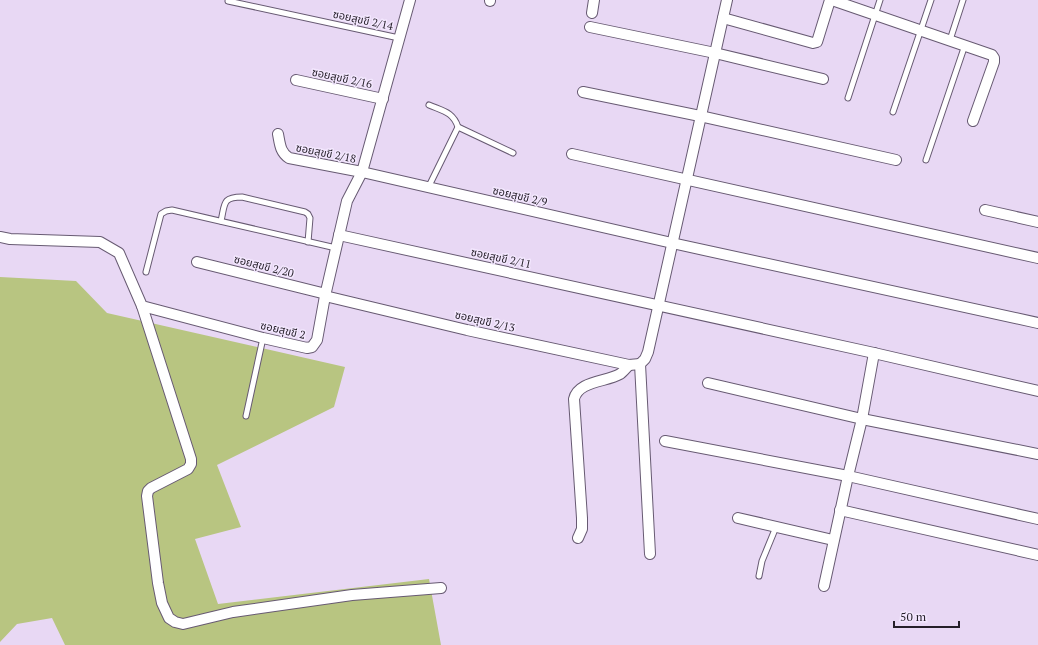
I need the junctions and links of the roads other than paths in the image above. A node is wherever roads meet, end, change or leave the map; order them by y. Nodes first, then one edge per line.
1 (228, 0) edge
2 (410, 0) edge
3 (594, 0) edge
4 (727, 0) edge
5 (831, 0) edge
6 (880, 0) edge
7 (931, 0) edge
8 (963, 0) edge
9 (592, 13) dead end
10 (875, 14) junction
11 (723, 18) junction
12 (590, 27) dead end
13 (920, 30) junction
14 (399, 38) junction
15 (950, 40) junction
16 (965, 45) junction
17 (715, 54) junction
18 (823, 79) dead end
19 (296, 80) dead end
20 (583, 92) dead end
21 (848, 98) dead end
22 (382, 99) junction
23 (429, 104) dead end
24 (893, 112) dead end
25 (700, 116) junction
26 (973, 121) dead end
27 (458, 127) junction
28 (278, 134) dead end
29 (513, 153) dead end
30 (572, 154) dead end
31 (896, 160) dead end
32 (926, 160) dead end
33 (362, 172) junction
34 (686, 179) junction
35 (428, 188) junction
36 (985, 210) dead end
37 (221, 221) junction
38 (1038, 222) edge
39 (339, 234) junction
40 (0, 237) edge
41 (308, 242) junction
42 (672, 243) junction
43 (336, 248) junction
44 (1038, 258) edge
45 (197, 262) dead end
46 (146, 272) dead end
47 (325, 295) junction
48 (659, 305) junction
49 (142, 306) junction
50 (1038, 323) edge
51 (264, 338) junction
52 (874, 353) junction
53 (640, 364) junction
54 (629, 365) junction
55 (708, 382) dead end
56 (1038, 391) edge
57 (246, 416) dead end
58 (862, 419) junction
59 (665, 441) dead end
60 (1038, 454) edge
61 (848, 476) junction
62 (840, 510) junction
63 (738, 518) dead end
64 (1038, 519) edge
65 (776, 527) junction
66 (578, 538) dead end
67 (833, 540) junction
68 (650, 554) dead end
69 (1038, 555) edge
70 (759, 576) dead end
71 (824, 586) dead end
72 (441, 588) dead end

1 - 14 lane, ซอยสุขขี 2/14
2 - 14 street, ซอยสุขขี 2
3 - 9 street
4 - 11 street
5 - 10 street
5 - 11 street
6 - 10 lane
7 - 13 lane
8 - 15 lane
10 - 13 street
10 - 21 lane
11 - 17 street
12 - 17 street
13 - 15 street
13 - 24 lane
14 - 22 street, ซอยสุขขี 2
15 - 16 street
16 - 26 street
16 - 32 lane
17 - 18 street
17 - 25 street
19 - 22 street, ซอยสุขขี 2/16
20 - 25 street
22 - 33 street, ซอยสุขขี 2
23 - 27 lane
25 - 31 street
25 - 34 street
27 - 29 lane
27 - 35 lane
28 - 33 street, ซอยสุขขี 2/18
30 - 34 street
33 - 35 street, ซอยสุขขี 2/9
33 - 39 street, ซอยสุขขี 2
34 - 42 street
34 - 44 street
35 - 42 street, ซอยสุขขี 2/9
36 - 38 street
37 - 41 lane
37 - 41 lane
37 - 46 lane
39 - 43 street, ซอยสุขขี 2
39 - 48 street, ซอยสุขขี 2/11
40 - 49 street
41 - 43 lane
42 - 48 street
42 - 50 street, ซอยสุขขี 2/9
43 - 47 street, ซอยสุขขี 2
45 - 47 street, ซอยสุขขี 2/20
47 - 51 street, ซอยสุขขี 2
47 - 54 street, ซอยสุขขี 2/13
48 - 52 street, ซอยสุขขี 2/11
48 - 53 street
49 - 51 street, ซอยสุขขี 2
49 - 72 street
51 - 57 lane
52 - 56 street, ซอยสุขขี 2/11
52 - 58 street
53 - 54 street, ซอยสุขขี 2/13
53 - 68 street
54 - 66 street
55 - 58 street
58 - 60 street
58 - 61 street
59 - 61 street
61 - 62 street
61 - 64 street
62 - 67 street
62 - 69 street
63 - 65 street
65 - 67 street
65 - 70 lane
67 - 71 street

